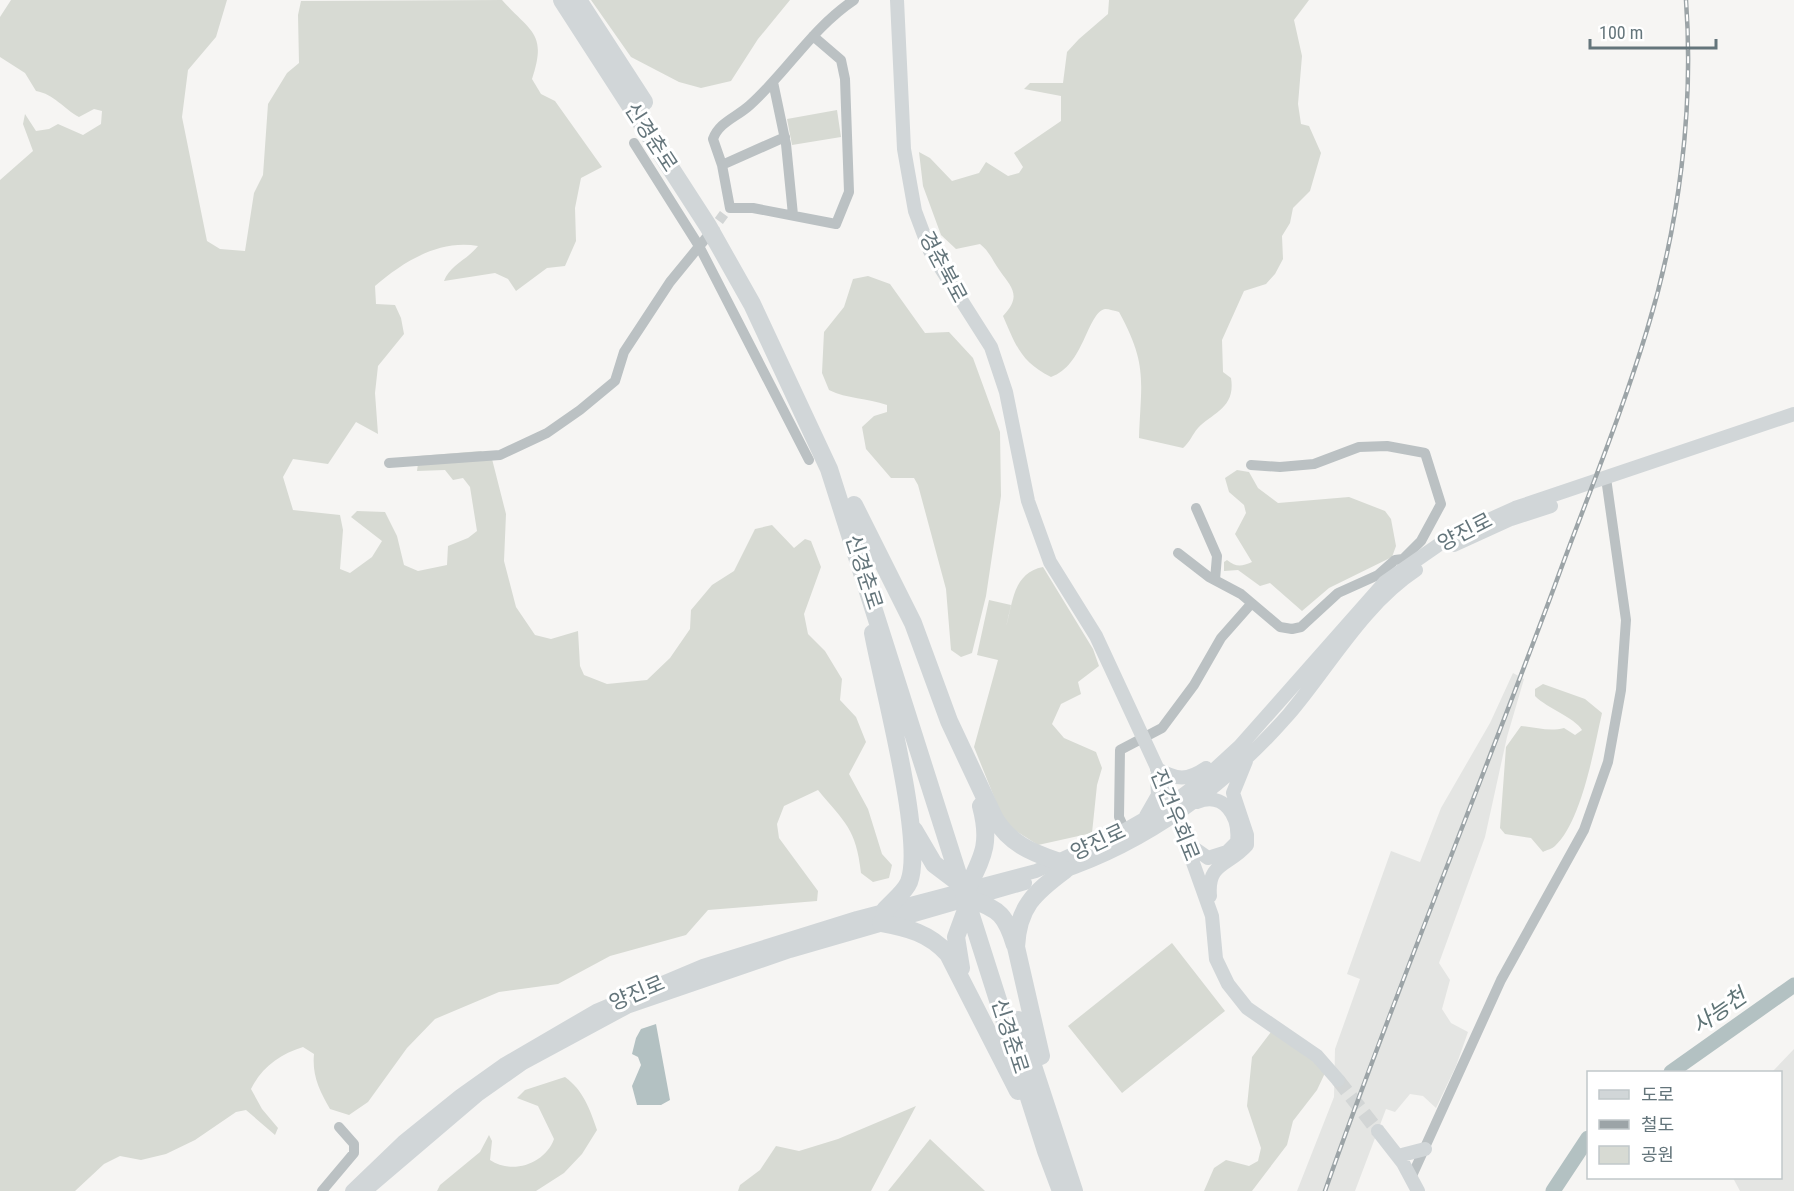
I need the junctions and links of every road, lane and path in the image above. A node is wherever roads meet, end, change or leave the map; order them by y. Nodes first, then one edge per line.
1 (562, 0) edge
2 (578, 0) edge
3 (854, 0) edge
4 (897, 0) edge
5 (813, 36) junction
6 (772, 82) junction
7 (785, 137) junction
8 (634, 144) dead end
9 (722, 165) junction
10 (793, 215) junction
11 (703, 242) junction
12 (1794, 414) edge
13 (1794, 424) edge
14 (809, 460) dead end
15 (389, 463) dead end
16 (1251, 465) dead end
17 (1607, 482) junction
18 (854, 504) junction
19 (1196, 508) dead end
20 (1035, 522) joint
21 (850, 529) junction
22 (1425, 545) junction
23 (1178, 554) dead end
24 (1215, 580) junction
25 (1251, 604) junction
26 (1142, 737) junction
27 (1252, 753) junction
28 (1232, 754) junction
29 (967, 761) junction
30 (1157, 769) junction
31 (1192, 804) junction
32 (1174, 808) junction
33 (1145, 818) junction
34 (910, 823) junction
35 (1158, 826) junction
36 (1125, 830) junction
37 (1187, 842) junction
38 (1195, 865) junction
39 (1061, 866) junction
40 (962, 867) junction
41 (969, 894) junction
42 (1212, 916) junction
43 (883, 917) junction
44 (1016, 947) junction
45 (965, 985) junction
46 (1338, 1080) tunnel mouth
47 (339, 1127) dead end
48 (1378, 1131) tunnel mouth
49 (1053, 1148) junction
50 (1425, 1149) junction
51 (1398, 1156) junction
52 (1411, 1178) junction
53 (322, 1191) edge
54 (351, 1191) edge
55 (365, 1191) edge
56 (1061, 1191) edge
57 (1074, 1191) edge
58 (1418, 1191) edge

1 - 21 highway, 신경춘로
2 - 18 highway, 신경춘로
3 - 5 street
4 - 20 main road, 경춘북로
5 - 6 street
5 - 10 street
6 - 7 street
6 - 9 street
7 - 9 street
7 - 10 street
8 - 11 street
9 - 10 street
11 - 14 street
11 - 15 street
12 - 17 main road, 양진로
13 - 17 main road, 양진로
16 - 22 street
17 - 22 main road, 양진로
17 - 27 main road, 양진로
17 - 50 street
18 - 29 highway
18 - 40 highway, 신경춘로
19 - 24 street
20 - 26 main road, 진건우회로
21 - 34 highway
21 - 40 highway, 신경춘로
22 - 25 street
22 - 28 main road, 양진로
23 - 24 street
24 - 25 street
25 - 26 street
26 - 30 main road, 진건우회로
26 - 36 street
27 - 31 main road, 양진로
27 - 42 main road
28 - 30 main road
28 - 32 main road, 양진로
29 - 39 highway
29 - 41 highway
30 - 32 main road, 진건우회로
30 - 33 main road
31 - 32 main road, 양진로
31 - 37 main road
32 - 33 main road, 양진로
32 - 35 main road, 양진로
32 - 37 main road, 진건우회로
33 - 36 main road, 양진로
34 - 41 highway
34 - 43 highway
35 - 38 main road
35 - 39 main road, 양진로
36 - 39 main road, 양진로
37 - 38 main road, 진건우회로
38 - 42 main road, 진건우회로
39 - 41 main road, 양진로
39 - 44 highway
40 - 49 highway, 신경춘로
41 - 43 main road, 양진로
41 - 44 highway
41 - 45 highway
42 - 46 main road, 진건우회로
43 - 45 highway
43 - 54 main road, 양진로
43 - 55 main road, 양진로
44 - 49 highway
45 - 49 highway
47 - 53 street
48 - 51 main road
49 - 56 highway, 신경춘로
49 - 57 highway, 신경춘로
50 - 51 main road
50 - 52 street
51 - 52 main road
52 - 58 main road

